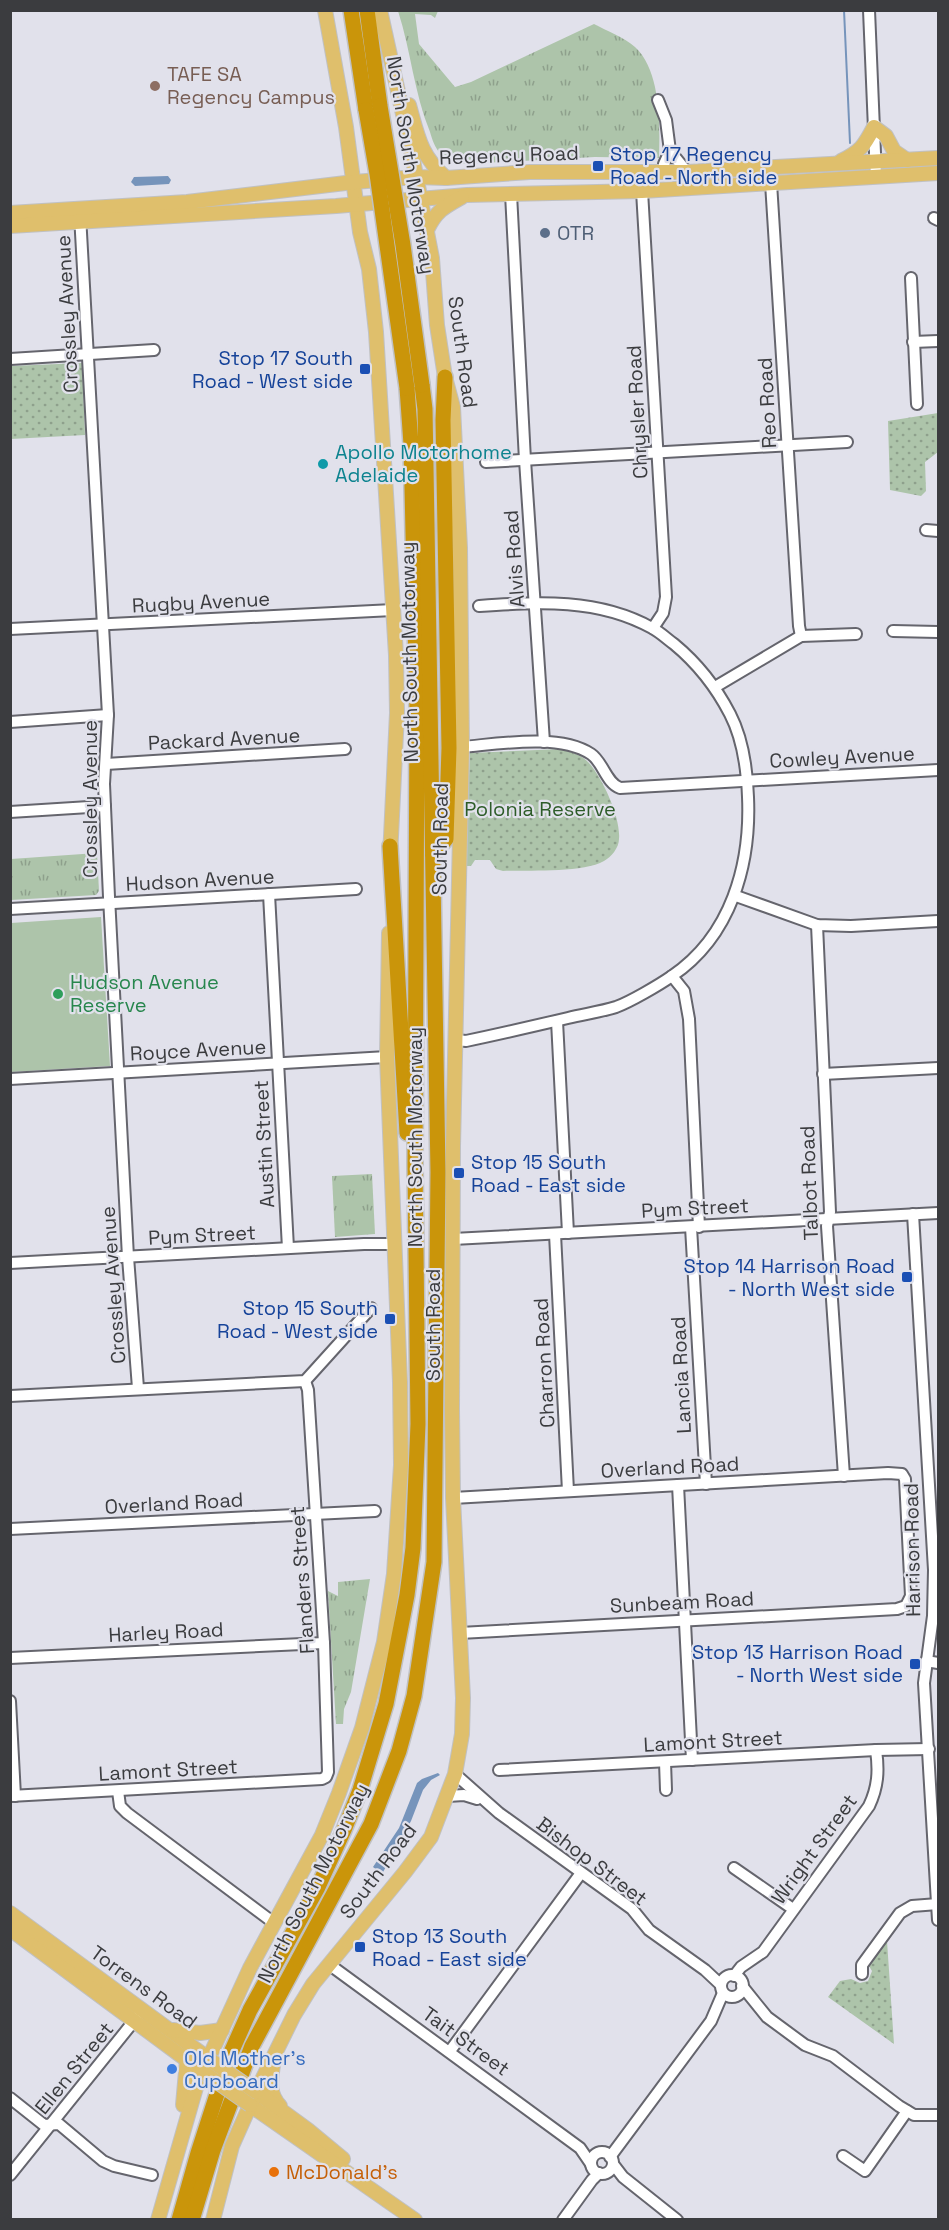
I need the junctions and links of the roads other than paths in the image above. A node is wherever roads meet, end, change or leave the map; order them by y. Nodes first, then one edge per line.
1 (325, 10) edge
2 (351, 10) edge
3 (869, 10) edge
4 (376, 12) edge
5 (658, 100) dead end
6 (373, 108) junction
7 (874, 127) junction
8 (349, 147) junction
9 (670, 151) junction
10 (939, 158) edge
11 (907, 160) junction
12 (875, 162) junction
13 (837, 164) junction
14 (770, 167) junction
15 (687, 172) junction
16 (664, 173) junction
17 (939, 173) edge
18 (416, 177) junction
19 (876, 177) junction
20 (446, 178) junction
21 (354, 182) junction
22 (772, 184) junction
23 (682, 189) junction
24 (296, 190) junction
25 (642, 191) junction
26 (511, 194) junction
27 (467, 195) junction
28 (421, 198) junction
29 (356, 204) junction
30 (336, 207) junction
31 (10, 213) edge
32 (80, 215) junction
33 (10, 226) edge
34 (427, 230) junction
35 (360, 231) junction
36 (911, 278) dead end
37 (939, 341) edge
38 (913, 342) junction
39 (154, 350) dead end
40 (86, 354) junction
41 (10, 358) edge
42 (445, 377) junction
43 (917, 404) dead end
44 (847, 442) dead end
45 (788, 446) junction
46 (657, 453) junction
47 (525, 460) junction
48 (486, 462) dead end
49 (926, 530) dead end
50 (939, 531) edge
51 (534, 602) junction
52 (480, 606) dead end
53 (393, 610) junction
54 (102, 625) junction
55 (654, 628) junction
56 (10, 629) edge
57 (893, 631) dead end
58 (939, 632) edge
59 (856, 634) dead end
60 (801, 636) junction
61 (715, 687) junction
62 (108, 716) junction
63 (10, 722) edge
64 (543, 742) junction
65 (462, 747) junction
66 (345, 749) dead end
67 (106, 764) junction
68 (939, 770) edge
69 (748, 780) junction
70 (105, 806) junction
71 (10, 812) edge
72 (390, 846) junction
73 (433, 855) junction
74 (357, 889) dead end
75 (269, 894) junction
76 (736, 896) junction
77 (110, 903) junction
78 (10, 909) edge
79 (939, 921) edge
80 (817, 925) junction
81 (672, 976) junction
82 (557, 1021) junction
83 (456, 1040) junction
84 (387, 1057) junction
85 (278, 1064) junction
86 (939, 1068) edge
87 (119, 1073) junction
88 (823, 1074) junction
89 (10, 1079) edge
90 (415, 1165) junction
91 (939, 1213) edge
92 (913, 1214) junction
93 (829, 1219) junction
94 (695, 1227) junction
95 (568, 1233) junction
96 (555, 1234) junction
97 (453, 1239) junction
98 (395, 1244) junction
99 (288, 1248) junction
100 (128, 1257) junction
101 (10, 1263) edge
102 (371, 1308) dead end
103 (304, 1381) junction
104 (138, 1388) junction
105 (10, 1396) edge
106 (844, 1476) junction
107 (706, 1484) junction
108 (678, 1485) junction
109 (568, 1491) junction
110 (453, 1498) junction
111 (375, 1511) dead end
112 (315, 1513) junction
113 (10, 1530) edge
114 (906, 1606) joint
115 (684, 1620) junction
116 (460, 1633) junction
117 (324, 1643) junction
118 (10, 1658) edge
119 (926, 1661) junction
120 (939, 1663) edge
121 (10, 1701) edge
122 (928, 1749) junction
123 (876, 1750) junction
124 (692, 1760) junction
125 (665, 1762) junction
126 (499, 1770) dead end
127 (455, 1774) junction
128 (327, 1777) joint
129 (666, 1790) dead end
130 (118, 1791) junction
131 (13, 1796) edge
132 (448, 1796) junction
133 (486, 1802) junction
134 (935, 1812) edge
135 (734, 1868) dead end
136 (581, 1873) junction
137 (938, 1904) edge
138 (793, 1909) junction
139 (10, 1913) edge
140 (939, 1920) edge
141 (274, 1923) junction
142 (10, 1929) edge
143 (330, 1965) junction
144 (862, 1974) dead end
145 (732, 1986) junction
146 (138, 2016) junction
147 (168, 2029) junction
148 (222, 2030) junction
149 (450, 2051) junction
150 (209, 2059) junction
151 (187, 2060) junction
152 (273, 2060) junction
153 (203, 2072) junction
154 (10, 2098) edge
155 (253, 2098) junction
156 (907, 2111) junction
157 (939, 2115) edge
158 (283, 2120) junction
159 (51, 2124) junction
160 (238, 2131) junction
161 (182, 2134) junction
162 (843, 2156) dead end
163 (601, 2165) junction
164 (10, 2175) edge
165 (152, 2175) dead end
166 (158, 2220) edge
167 (179, 2220) edge
168 (192, 2220) edge
169 (213, 2220) edge
170 (415, 2220) edge
171 (563, 2220) edge
172 (677, 2220) edge

1 - 8 main road, South Road
2 - 6 highway, North South Motorway
3 - 7 street
4 - 6 highway, North South Motorway
4 - 18 main road, South Road
4 - 20 main road
5 - 9 street
6 - 73 highway, North South Motorway, bridge
6 - 90 highway, North South Motorway, bridge
7 - 11 main road
7 - 12 street
7 - 13 main road
8 - 21 main road, South Road
8 - 24 main road
9 - 15 street
9 - 16 street
10 - 11 main road, Regency Road
11 - 12 main road, Regency Road
12 - 13 main road, Regency Road
12 - 19 street
13 - 14 main road, Regency Road
14 - 15 main road, Regency Road
14 - 22 street, Reo Road
15 - 16 main road, Regency Road
16 - 20 main road, Regency Road
16 - 23 main road
17 - 19 main road, Regency Road
18 - 20 main road, Regency Road
18 - 21 main road, Regency Road
18 - 28 main road, South Road
19 - 22 main road, Regency Road
21 - 24 main road, Regency Road
21 - 29 main road, South Road
22 - 23 main road, Regency Road
22 - 45 street, Reo Road
23 - 25 main road, Regency Road
24 - 32 main road, Regency Road
25 - 26 main road, Regency Road
25 - 46 street, Chrysler Road
26 - 27 main road, Regency Road
26 - 47 street, Alvis Road
27 - 28 main road, Regency Road
27 - 34 main road
28 - 29 main road, Regency Road
28 - 34 main road, South Road
29 - 30 main road, Regency Road
29 - 35 main road, South Road
30 - 32 main road, Regency Road
30 - 35 main road
31 - 32 main road, Regency Road
32 - 33 main road, Regency Road
32 - 40 street, Crossley Avenue
34 - 42 main road, South Road
35 - 53 main road, South Road
36 - 38 street
37 - 38 street
38 - 43 street
39 - 40 street
40 - 41 street
40 - 54 street, Crossley Avenue
42 - 65 main road, South Road
42 - 73 highway
44 - 45 street
45 - 46 street
45 - 60 street, Reo Road
46 - 47 street
46 - 55 street, Chrysler Road
47 - 48 street
47 - 51 street, Alvis Road
49 - 50 street
51 - 52 street
51 - 55 street
51 - 64 street, Alvis Road
53 - 54 street, Rugby Avenue
53 - 72 main road, South Road
54 - 56 street, Rugby Avenue
54 - 62 street, Crossley Avenue
55 - 61 street
57 - 58 street
59 - 60 street
60 - 61 street
61 - 69 street
62 - 63 street
62 - 67 street, Crossley Avenue
64 - 65 street
64 - 69 street, Cowley Avenue
65 - 83 main road, South Road
66 - 67 street, Packard Avenue
67 - 70 street, Crossley Avenue
68 - 69 street, Cowley Avenue
69 - 76 street
70 - 71 street
70 - 77 street, Crossley Avenue
72 - 84 main road, South Road
72 - 90 highway
73 - 168 highway, North South Motorway
74 - 75 street, Hudson Avenue
75 - 77 street, Hudson Avenue
75 - 85 street, Austin Street
76 - 80 street
76 - 81 street
77 - 78 street, Hudson Avenue
77 - 87 street, Crossley Avenue
79 - 80 street
80 - 88 street, Talbot Road
81 - 82 street
81 - 94 street, Lancia Road
82 - 83 street
82 - 95 street
83 - 97 main road, South Road
84 - 85 street, Royce Avenue
84 - 98 main road, South Road
85 - 87 street, Royce Avenue
85 - 99 street, Austin Street
86 - 88 street
87 - 89 street, Royce Avenue
87 - 100 street, Crossley Avenue
88 - 93 street, Talbot Road
90 - 167 highway, North South Motorway
91 - 92 street, Pym Street
92 - 93 street, Pym Street
92 - 119 street, Harrison Road
93 - 94 street, Pym Street
93 - 106 street, Talbot Road
94 - 95 street, Pym Street
94 - 107 street, Lancia Road
95 - 96 street, Pym Street
96 - 97 street, Pym Street
96 - 109 street, Charron Road
97 - 110 main road, South Road
98 - 99 street, Pym Street
98 - 141 main road, South Road
99 - 100 street, Pym Street
100 - 101 street, Pym Street
100 - 104 street, Crossley Avenue
102 - 103 street
103 - 104 street
103 - 112 street, Flanders Street
104 - 105 street
106 - 107 street, Overland Road
106 - 114 street, Overland Road
107 - 108 street, Overland Road
108 - 109 street, Overland Road
108 - 115 street
109 - 110 street, Overland Road
110 - 116 main road, South Road
111 - 112 street, Overland Road
112 - 113 street, Overland Road
112 - 117 street, Flanders Street
114 - 115 street, Sunbeam Road
115 - 116 street, Sunbeam Road
115 - 124 street
116 - 127 main road, South Road
117 - 118 street, Harley Road
117 - 128 street, Flanders Street
119 - 120 street
119 - 122 street, Harrison Road
121 - 131 street
122 - 123 street, Lamont Street
122 - 134 street, Harrison Road
123 - 124 street, Lamont Street
123 - 138 street, Wright Street
124 - 125 street, Lamont Street
125 - 126 street, Lamont Street
125 - 129 street
127 - 132 main road, South Road
127 - 133 street, Bishop Street
128 - 130 street, Lamont Street
130 - 131 street, Lamont Street
130 - 141 street
132 - 133 street, Bishop Street
132 - 143 main road, South Road
133 - 136 street, Bishop Street
134 - 137 street, Harrison Road
135 - 138 street
136 - 145 street, Bishop Street
136 - 149 street
137 - 140 street, Harrison Road
137 - 144 street
138 - 145 street, Wright Street
139 - 146 main road, Torrens Road
141 - 148 main road, South Road
142 - 146 main road, Torrens Road
143 - 149 street, Tait Street
143 - 152 main road, South Road
145 - 156 street
145 - 163 street, Wright Street
146 - 147 main road, Torrens Road
146 - 151 main road, Torrens Road
146 - 159 street, Ellen Street
147 - 148 main road
147 - 150 main road, Torrens Road
148 - 150 main road, South Road
149 - 163 street, Tait Street
150 - 153 main road, South Road
150 - 155 main road, Torrens Road, bridge
151 - 153 main road, Torrens Road
151 - 161 main road
152 - 155 main road, South Road
152 - 158 main road
153 - 155 main road, Torrens Road, bridge
153 - 161 main road, South Road
154 - 159 street
155 - 158 main road, Torrens Road
155 - 160 main road, South Road
156 - 157 street
156 - 162 street
158 - 160 main road
158 - 170 main road, Torrens Road
159 - 164 street, Ellen Street
159 - 165 street
160 - 169 main road, South Road
161 - 166 main road, South Road
163 - 171 street, Wright Street
163 - 172 street, Tait Street

